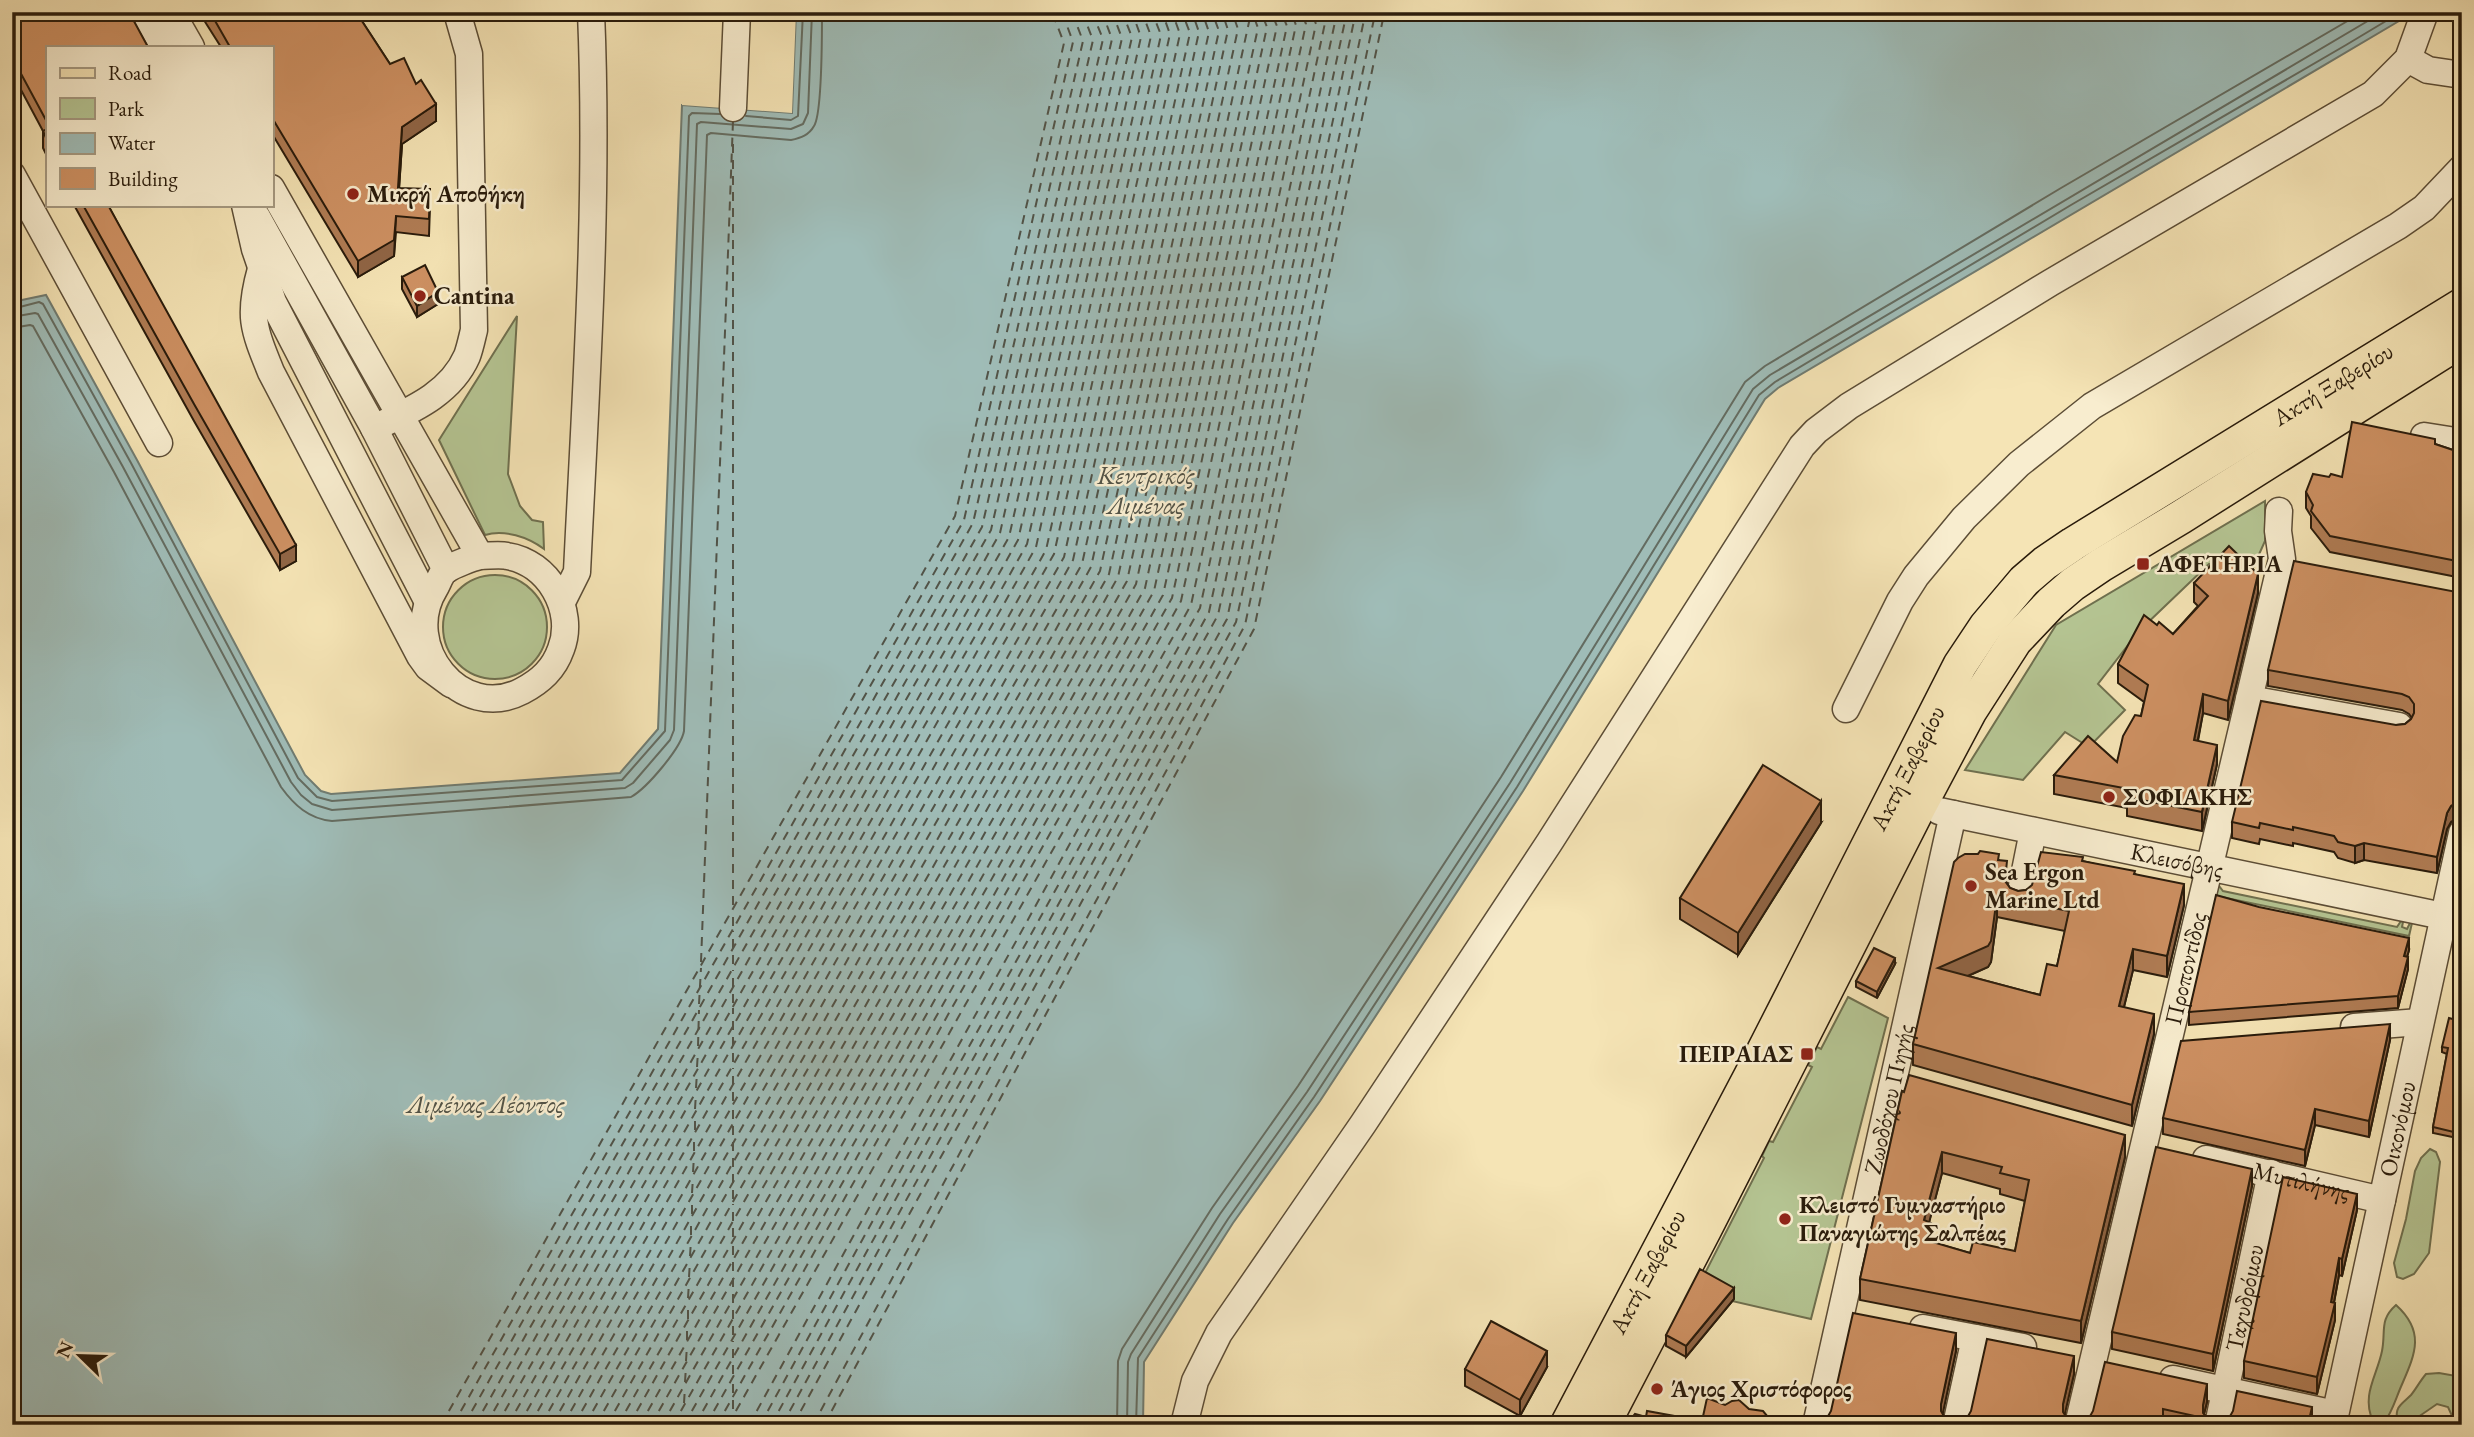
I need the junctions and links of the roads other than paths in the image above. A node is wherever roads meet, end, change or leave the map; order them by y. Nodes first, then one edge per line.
1 (144, 12) edge
2 (457, 12) edge
3 (591, 12) edge
4 (737, 12) edge
5 (2425, 12) edge
6 (175, 14) edge
7 (163, 46) edge
8 (191, 46) edge
9 (2407, 60) junction
10 (2462, 75) edge
11 (733, 108) dead end
12 (2462, 168) edge
13 (12, 175) edge
14 (273, 192) edge
15 (245, 206) edge
16 (251, 206) edge
17 (261, 269) junction
18 (2462, 305) edge
19 (2462, 340) edge
20 (400, 415) junction
21 (374, 428) junction
22 (2424, 436) edge
23 (2462, 442) edge
24 (159, 443) dead end
25 (2279, 511) dead end
26 (480, 556) junction
27 (446, 570) junction
28 (427, 600) junction
29 (562, 602) junction
30 (452, 684) junction
31 (2249, 699) junction
32 (1846, 709) dead end
33 (2399, 726) edge
34 (1907, 802) junction
35 (1954, 814) junction
36 (2038, 833) junction
37 (2462, 833) edge
38 (2208, 869) junction
39 (2025, 897) edge
40 (2453, 918) edge
41 (2420, 1022) junction
42 (2327, 1030) edge
43 (2194, 1040) edge
44 (2167, 1042) junction
45 (1895, 1076) junction
46 (1921, 1084) edge
47 (2116, 1138) edge
48 (2142, 1145) junction
49 (2271, 1173) junction
50 (2382, 1200) junction
51 (1842, 1313) junction
52 (1869, 1318) edge
53 (1895, 1323) edge
54 (1975, 1338) junction
55 (2091, 1362) junction
56 (2118, 1367) edge
57 (2145, 1373) edge
58 (2225, 1391) junction
59 (2334, 1419) edge
60 (1184, 1425) edge
61 (1567, 1425) edge
62 (1603, 1425) edge
63 (1816, 1425) edge
64 (1956, 1425) edge
65 (2078, 1425) edge
66 (2218, 1425) edge

1 - 7 street
2 - 20 street
3 - 29 street
4 - 11 street
5 - 9 street
6 - 8 street
9 - 10 street
9 - 60 street
12 - 32 street
13 - 24 street
14 - 20 street
15 - 17 street
16 - 21 street
17 - 28 street
17 - 30 street
18 - 34 main road, Ακτή Ξαβερίου
19 - 34 main road, Ακτή Ξαβερίου
20 - 21 street
20 - 26 street
21 - 27 street
22 - 23 street
25 - 31 street, Προποντίδος
26 - 27 street
26 - 29 street
27 - 28 street
28 - 30 street
29 - 30 street
31 - 33 street
31 - 38 street, Προποντίδος
34 - 35 street, Κλεισόβης
34 - 61 main road, Ακτή Ξαβερίου
34 - 62 main road, Ακτή Ξαβερίου
35 - 36 street, Κλεισόβης
35 - 45 street, Ζωοδόχου Πηγής
36 - 38 street, Κλεισόβης
36 - 39 street
37 - 40 street, Οικονόμου
38 - 40 street, Κλεισόβης
38 - 44 street, Προποντίδος
40 - 41 street, Οικονόμου
41 - 42 street
41 - 50 street, Οικονόμου
43 - 44 street
44 - 48 street, Προποντίδος
45 - 46 street
45 - 51 street, Ζωοδόχου Πηγής
47 - 48 street, Μυτιλήνης
48 - 49 street, Μυτιλήνης
48 - 55 street, Προποντίδος
49 - 50 street, Μυτιλήνης
49 - 58 street, Ταχυδρόμου
50 - 59 street, Οικονόμου
51 - 52 street
51 - 63 street, Ζωοδόχου Πηγής
53 - 54 street
54 - 55 street
54 - 64 street
55 - 56 street
55 - 65 street, Προποντίδος
57 - 58 street
58 - 59 street
58 - 66 street, Ταχυδρόμου

